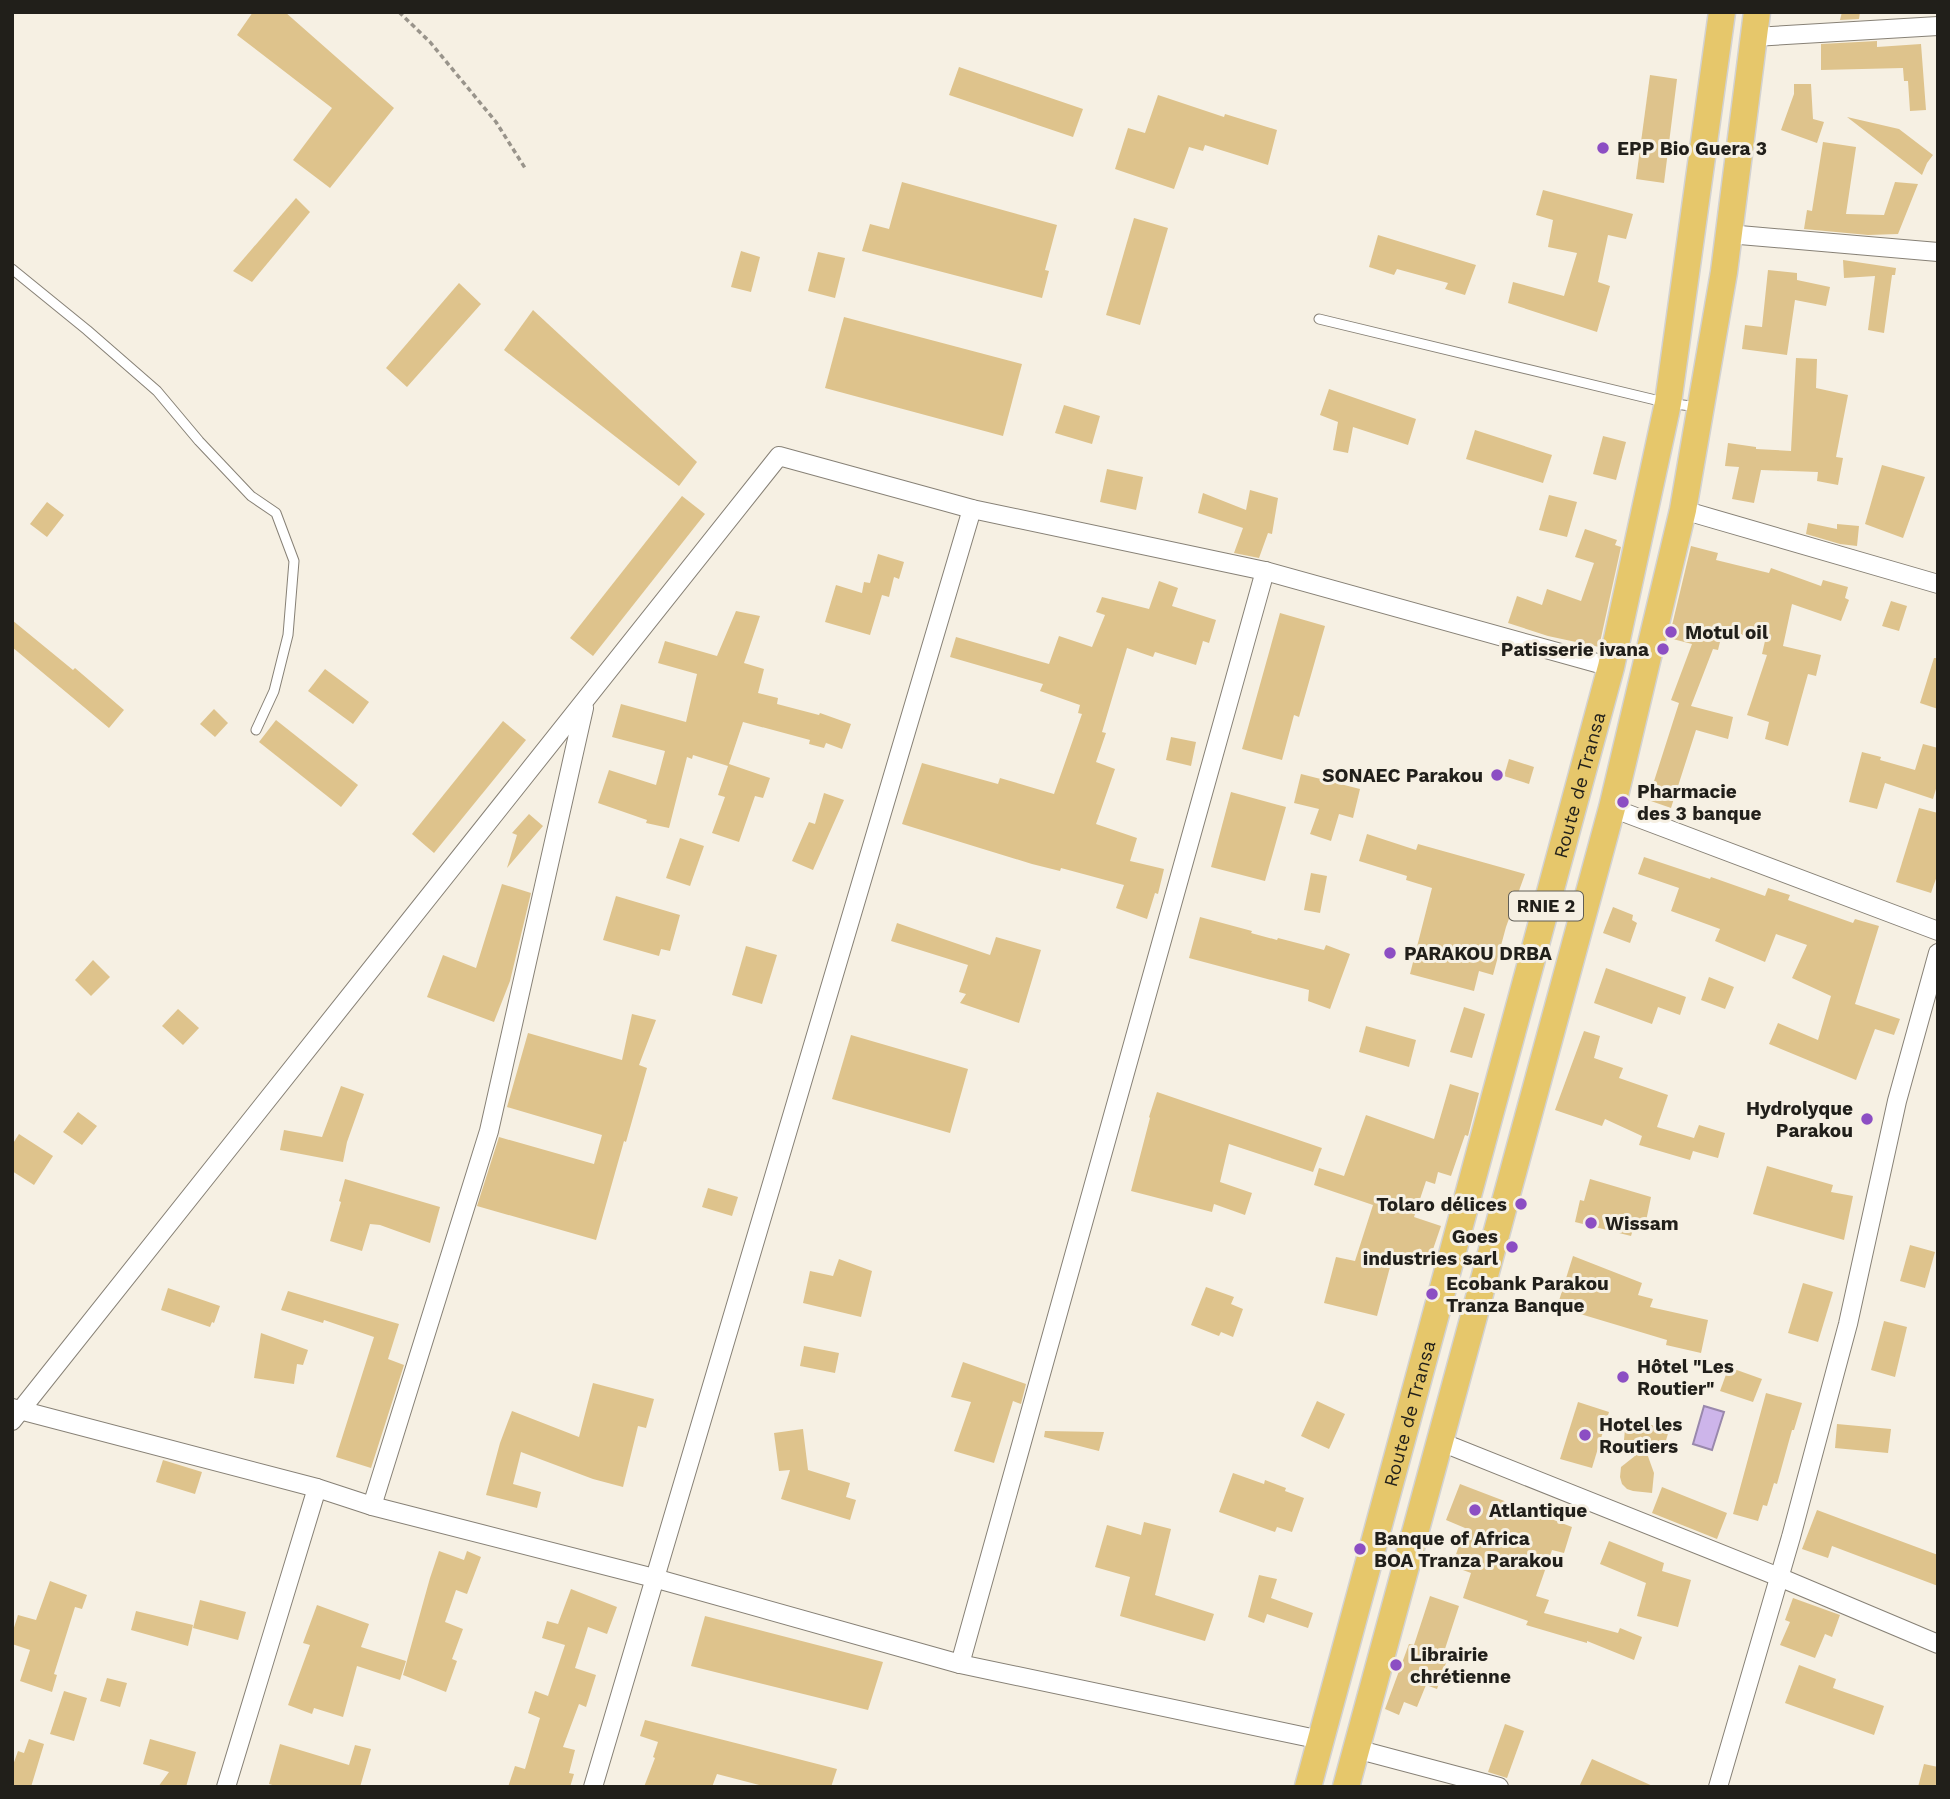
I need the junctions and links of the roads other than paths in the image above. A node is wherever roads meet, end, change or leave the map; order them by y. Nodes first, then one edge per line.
1 (1722, 12) edge
2 (1756, 24) edge
3 (1938, 26) edge
4 (1728, 234) junction
5 (1938, 252) edge
6 (12, 269) edge
7 (1319, 318) dead end
8 (1668, 403) junction
9 (1700, 407) junction
10 (972, 509) junction
11 (1683, 510) junction
12 (1265, 571) junction
13 (1938, 584) edge
14 (1611, 667) junction
15 (586, 701) junction
16 (256, 730) dead end
17 (1612, 808) junction
18 (1938, 931) edge
19 (1938, 953) edge
20 (15, 1413) edge
21 (1441, 1442) junction
22 (317, 1488) junction
23 (372, 1506) junction
24 (1779, 1577) junction
25 (653, 1578) junction
26 (1938, 1644) edge
27 (960, 1664) junction
28 (1321, 1740) junction
29 (1356, 1749) junction
30 (226, 1787) edge
31 (593, 1787) edge
32 (1308, 1787) edge
33 (1346, 1787) edge
34 (1499, 1787) edge
35 (1717, 1787) edge

1 - 8 main road, Route de Transa / RNIE 2
2 - 3 street
2 - 4 main road, Route de Transa / RNIE 2
4 - 5 street
4 - 9 main road, Route de Transa / RNIE 2
6 - 16 lane
7 - 8 lane
8 - 9 lane
8 - 14 main road, Route de Transa / RNIE 2
9 - 11 main road, Route de Transa / RNIE 2
10 - 12 street
10 - 15 street
10 - 25 street
11 - 13 street
11 - 17 main road, Route de Transa / RNIE 2
12 - 14 street
12 - 27 street
14 - 28 main road, Route de Transa / RNIE 2
15 - 20 street
15 - 23 street
17 - 18 street
17 - 21 main road, Route de Transa / RNIE 2
19 - 24 street
20 - 22 street
21 - 24 street
21 - 29 main road, Route de Transa / RNIE 2
22 - 23 street
22 - 30 street
23 - 25 street
24 - 26 street
24 - 35 street
25 - 27 street
25 - 31 street
27 - 28 street
28 - 32 main road, Route de Transa / RNIE 2
29 - 33 main road, Route de Transa / RNIE 2
29 - 34 street

